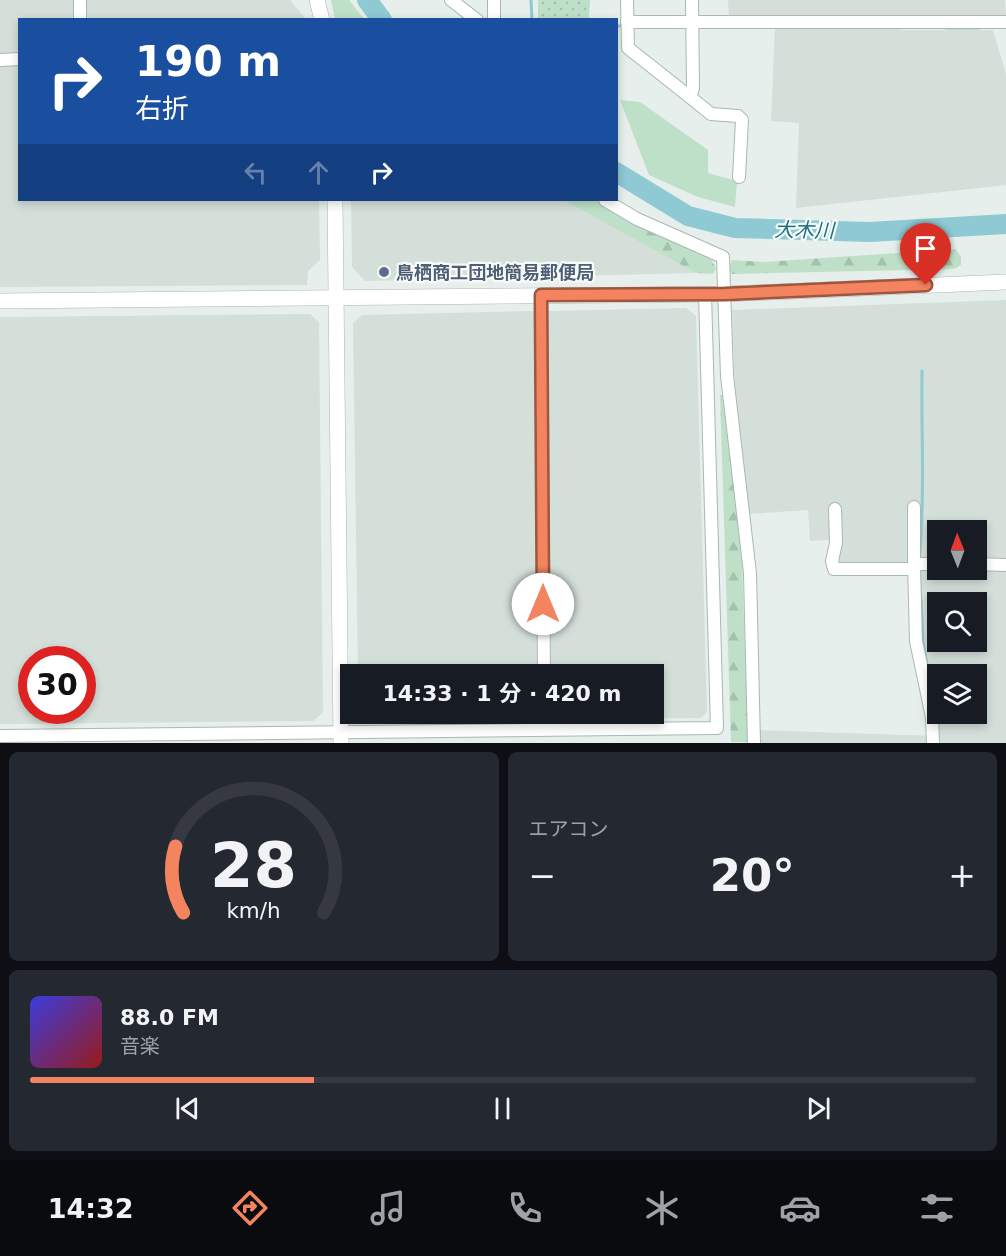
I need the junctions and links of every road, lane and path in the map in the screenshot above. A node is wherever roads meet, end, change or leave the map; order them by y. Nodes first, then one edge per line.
1 (80, 0) edge
2 (317, 0) edge
3 (451, 0) edge
4 (494, 0) edge
5 (627, 0) edge
6 (692, 0) edge
7 (80, 18) edge
8 (322, 18) edge
9 (474, 18) edge
10 (494, 18) edge
11 (1006, 21) edge
12 (627, 22) junction
13 (692, 22) junction
14 (18, 59) edge
15 (0, 60) edge
16 (690, 97) junction
17 (739, 177) dead end
18 (335, 201) edge
19 (607, 201) edge
20 (1006, 282) edge
21 (705, 294) junction
22 (725, 294) junction
23 (541, 295) junction
24 (337, 298) junction
25 (0, 301) edge
26 (914, 507) dead end
27 (835, 509) dead end
28 (987, 564) edge
29 (927, 565) edge
30 (1006, 565) edge
31 (914, 567) junction
32 (544, 664) edge
33 (544, 724) edge
34 (544, 729) junction
35 (0, 736) edge
36 (341, 737) edge
37 (754, 743) edge
38 (933, 743) edge

1 - 7 street
2 - 8 street
3 - 9 street
4 - 10 street
5 - 12 street
6 - 13 street
11 - 13 street
12 - 13 street
12 - 16 street
13 - 16 street
14 - 15 street
16 - 17 street
18 - 24 street
19 - 22 street
20 - 22 street
21 - 22 street
21 - 23 street
21 - 34 street
22 - 37 street
23 - 24 street
23 - 32 street
24 - 25 street
24 - 36 street
26 - 31 street
27 - 31 street
28 - 30 street
29 - 31 street
31 - 38 street
33 - 34 street
34 - 36 street
35 - 36 street

